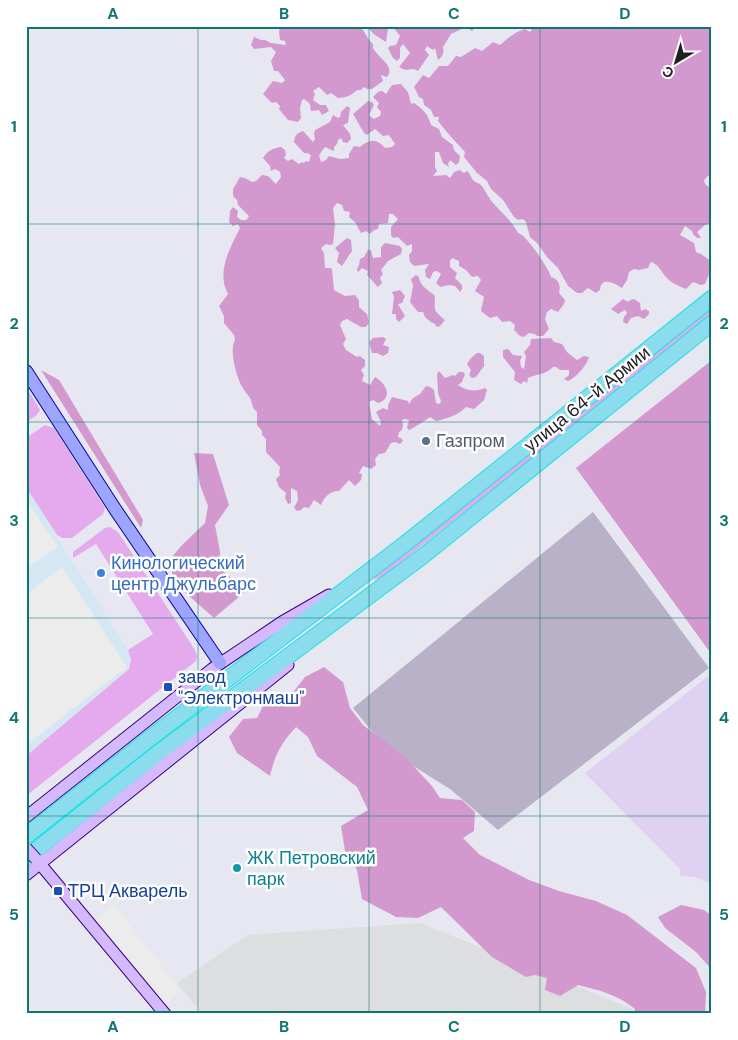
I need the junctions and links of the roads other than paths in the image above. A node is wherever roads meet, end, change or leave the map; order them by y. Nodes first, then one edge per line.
1 (712, 298) edge
2 (712, 323) edge
3 (26, 372) edge
4 (424, 556) junction
5 (368, 572) junction
6 (220, 663) junction
7 (230, 677) junction
8 (253, 682) junction
9 (26, 817) edge
10 (26, 836) edge
11 (26, 848) edge
12 (34, 860) edge
13 (26, 875) edge
14 (165, 1014) edge

1 - 5 highway, улица 64-й Армии
2 - 4 highway, улица 64-й Армии
3 - 6 main road
4 - 8 highway, улица 64-й Армии
4 - 12 street
5 - 6 street
5 - 7 highway, улица 64-й Армии
6 - 7 street
6 - 9 street
7 - 8 street
7 - 10 highway, улица 64-й Армии
8 - 12 highway, улица 64-й Армии
11 - 12 street, bridge
12 - 13 street
12 - 14 street

